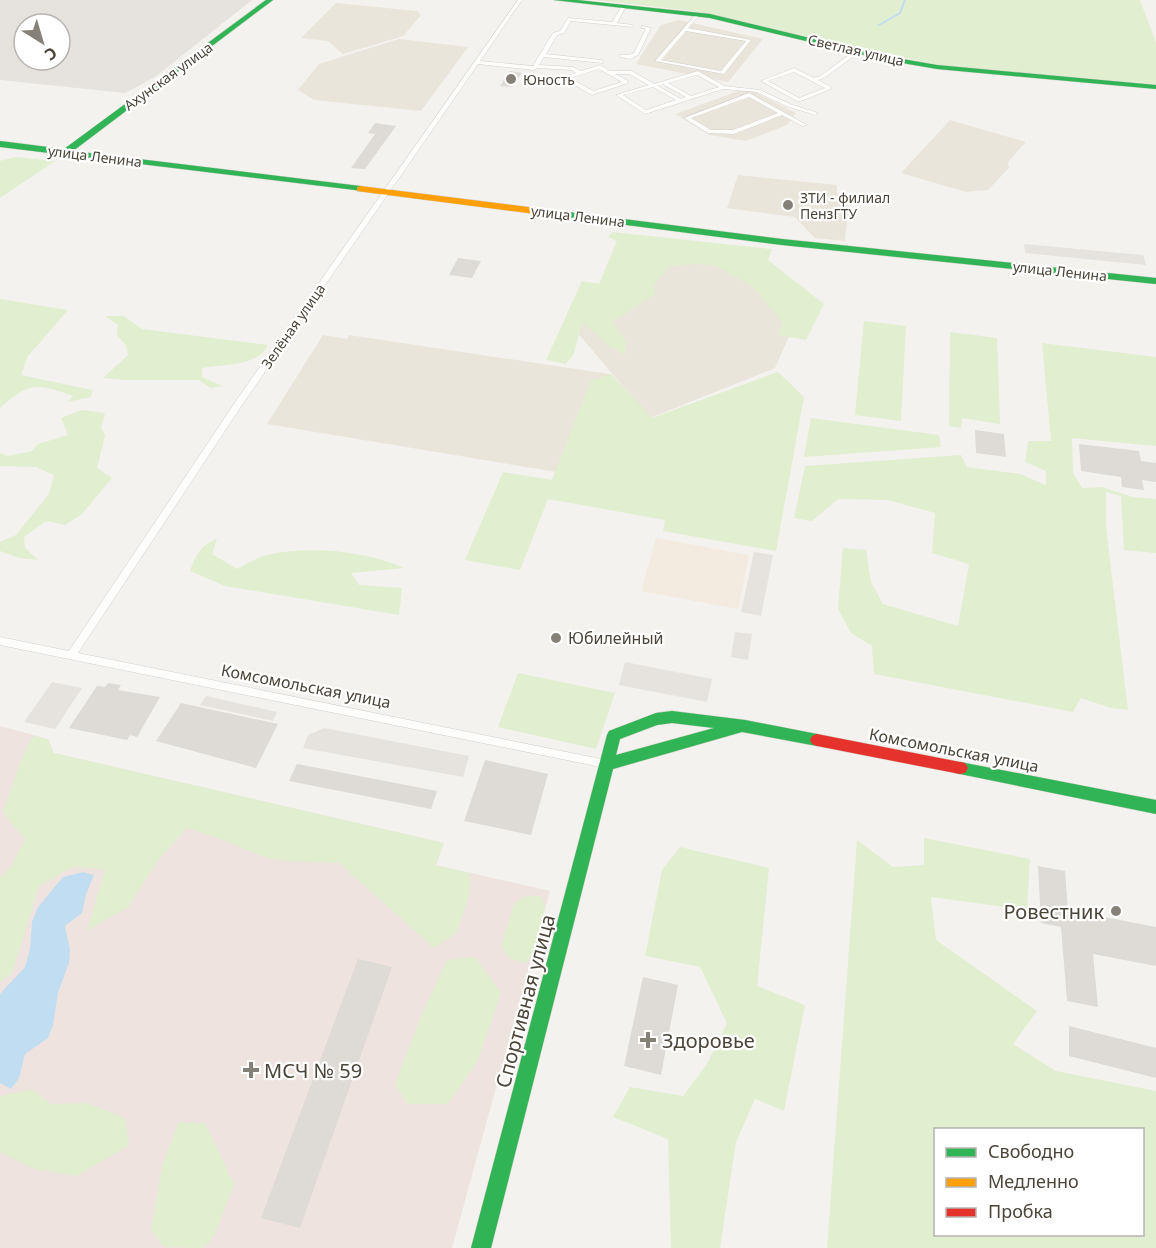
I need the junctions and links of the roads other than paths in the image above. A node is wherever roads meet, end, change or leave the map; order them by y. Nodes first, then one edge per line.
1 (270, 0) edge
2 (520, 0) edge
3 (557, 0) edge
4 (624, 6) junction
5 (698, 15) junction
6 (614, 24) junction
7 (631, 26) dead end
8 (643, 27) dead end
9 (684, 29) junction
10 (858, 51) junction
11 (543, 55) junction
12 (622, 56) dead end
13 (477, 62) junction
14 (601, 62) dead end
15 (536, 66) junction
16 (608, 72) junction
17 (580, 73) junction
18 (640, 77) junction
19 (814, 80) junction
20 (626, 82) junction
21 (652, 84) junction
22 (666, 84) junction
23 (723, 87) junction
24 (1156, 87) edge
25 (691, 98) junction
26 (679, 100) junction
27 (782, 113) junction
28 (814, 113) dead end
29 (804, 125) dead end
30 (0, 144) edge
31 (66, 152) junction
32 (387, 192) junction
33 (1156, 281) edge
34 (0, 641) edge
35 (72, 655) junction
36 (681, 718) junction
37 (745, 726) junction
38 (688, 742) junction
39 (606, 764) junction
40 (1156, 807) edge
41 (481, 1248) edge

1 - 31 main road, Ахунская улица
2 - 13 street, Зелёная улица
3 - 4 main road, Светлая улица
4 - 5 main road, Светлая улица
4 - 6 street
5 - 9 street
5 - 10 main road, Светлая улица
6 - 7 street
6 - 11 street
8 - 12 street
9 - 9 street
10 - 19 street
10 - 24 main road, Светлая улица
11 - 14 street
11 - 15 street
13 - 15 street
13 - 32 street, Зелёная улица
15 - 17 street
16 - 17 street
16 - 18 street
16 - 20 street
17 - 20 street
18 - 20 street
18 - 21 street
19 - 19 street
21 - 22 street
21 - 26 street
21 - 26 street
22 - 23 street
22 - 25 street
23 - 25 street
23 - 28 street
25 - 26 street
27 - 27 street
27 - 29 street
30 - 31 main road, улица Ленина
31 - 32 main road, улица Ленина
32 - 33 main road, улица Ленина
32 - 35 street, Зелёная улица
34 - 35 street, Комсомольская улица
35 - 39 street, Комсомольская улица
36 - 37 main road, Комсомольская улица
36 - 38 main road
36 - 39 main road, Комсомольская улица
37 - 38 main road, Комсомольская улица
37 - 40 main road, Комсомольская улица
38 - 39 main road, Комсомольская улица
39 - 41 main road, Спортивная улица

